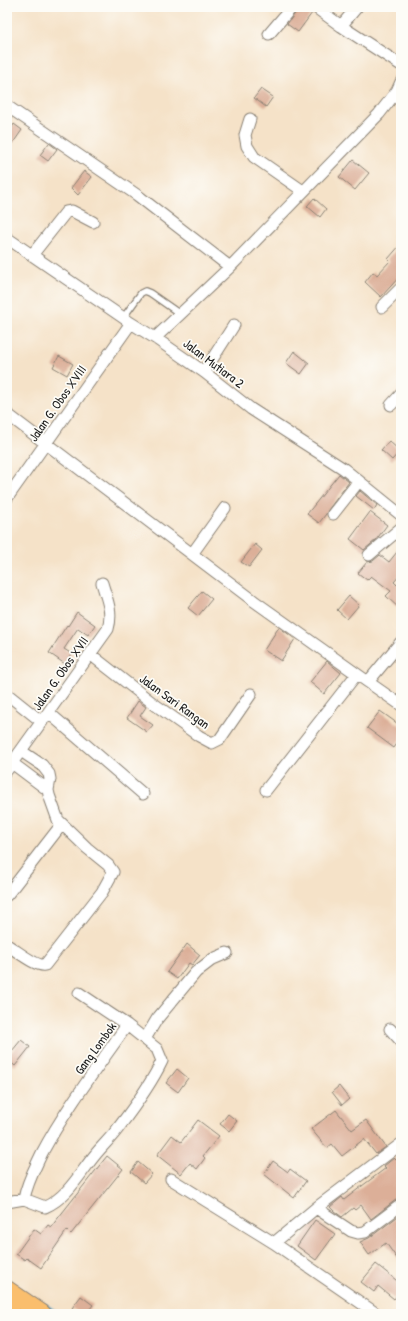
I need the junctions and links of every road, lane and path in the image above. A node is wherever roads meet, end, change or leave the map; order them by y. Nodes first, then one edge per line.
1 (292, 7) edge
2 (315, 7) edge
3 (357, 7) edge
4 (341, 26) junction
5 (269, 34) dead end
6 (401, 65) edge
7 (400, 89) edge
8 (7, 106) edge
9 (250, 119) dead end
10 (303, 191) junction
11 (93, 222) dead end
12 (7, 238) edge
13 (32, 255) junction
14 (230, 266) junction
15 (401, 288) edge
16 (382, 307) dead end
17 (180, 314) junction
18 (127, 321) junction
19 (234, 325) dead end
20 (155, 338) junction
21 (204, 372) junction
22 (401, 394) edge
23 (391, 405) dead end
24 (7, 414) edge
25 (46, 444) junction
26 (359, 481) junction
27 (7, 498) edge
28 (225, 508) dead end
29 (333, 514) dead end
30 (401, 515) edge
31 (401, 528) edge
32 (192, 554) junction
33 (369, 555) dead end
34 (102, 583) dead end
35 (401, 642) edge
36 (90, 654) junction
37 (356, 675) junction
38 (368, 682) junction
39 (7, 694) edge
40 (251, 694) dead end
41 (401, 705) edge
42 (46, 718) junction
43 (21, 751) junction
44 (10, 767) edge
45 (48, 790) junction
46 (266, 790) dead end
47 (143, 794) dead end
48 (62, 824) junction
49 (7, 895) edge
50 (7, 945) edge
51 (227, 953) dead end
52 (79, 993) dead end
53 (127, 1025) junction
54 (390, 1029) dead end
55 (145, 1039) junction
56 (401, 1041) edge
57 (401, 1144) edge
58 (171, 1179) dead end
59 (24, 1199) junction
60 (7, 1202) edge
61 (401, 1204) edge
62 (316, 1208) junction
63 (274, 1243) junction
64 (7, 1290) edge
65 (7, 1311) edge
66 (11, 1314) edge
67 (42, 1314) edge
68 (377, 1314) edge

1 - 5 street
2 - 4 street
3 - 4 street
4 - 6 street
7 - 10 street
8 - 14 street
9 - 10 street
10 - 14 street
11 - 13 street
12 - 13 street, Jalan Mutiara 2
13 - 18 street, Jalan Mutiara 2
14 - 17 street
15 - 16 street
17 - 18 lane
17 - 20 street
18 - 20 street, Jalan Mutiara 2
18 - 25 street, Jalan G. Obos XVIII
19 - 21 street
20 - 21 street, Jalan Mutiara 2
21 - 26 street, Jalan Mutiara 2
22 - 23 street
24 - 25 street
25 - 27 street, Jalan G. Obos XVIII
25 - 32 street
26 - 29 street
26 - 30 street, Jalan Mutiara 2
28 - 32 street
31 - 33 street
32 - 37 street
34 - 36 street, Jalan G. Obos XVII
35 - 38 street
36 - 40 street, Jalan Sari Rangan
36 - 42 street, Jalan G. Obos XVII
37 - 38 street
37 - 46 street
38 - 41 street
39 - 42 street
42 - 43 street, Jalan G. Obos XVII
42 - 47 street
43 - 44 street, Jalan G. Obos XVII
43 - 45 street
44 - 45 street
45 - 48 street
48 - 49 street
48 - 50 street
51 - 55 street
52 - 53 street
53 - 55 street, Gang Lombok
53 - 59 street, Gang Lombok
54 - 56 street
55 - 59 street, Gang Lombok
57 - 62 street
58 - 63 street
59 - 60 street
61 - 62 street
62 - 63 street
63 - 68 street
64 - 67 main road
65 - 66 main road

